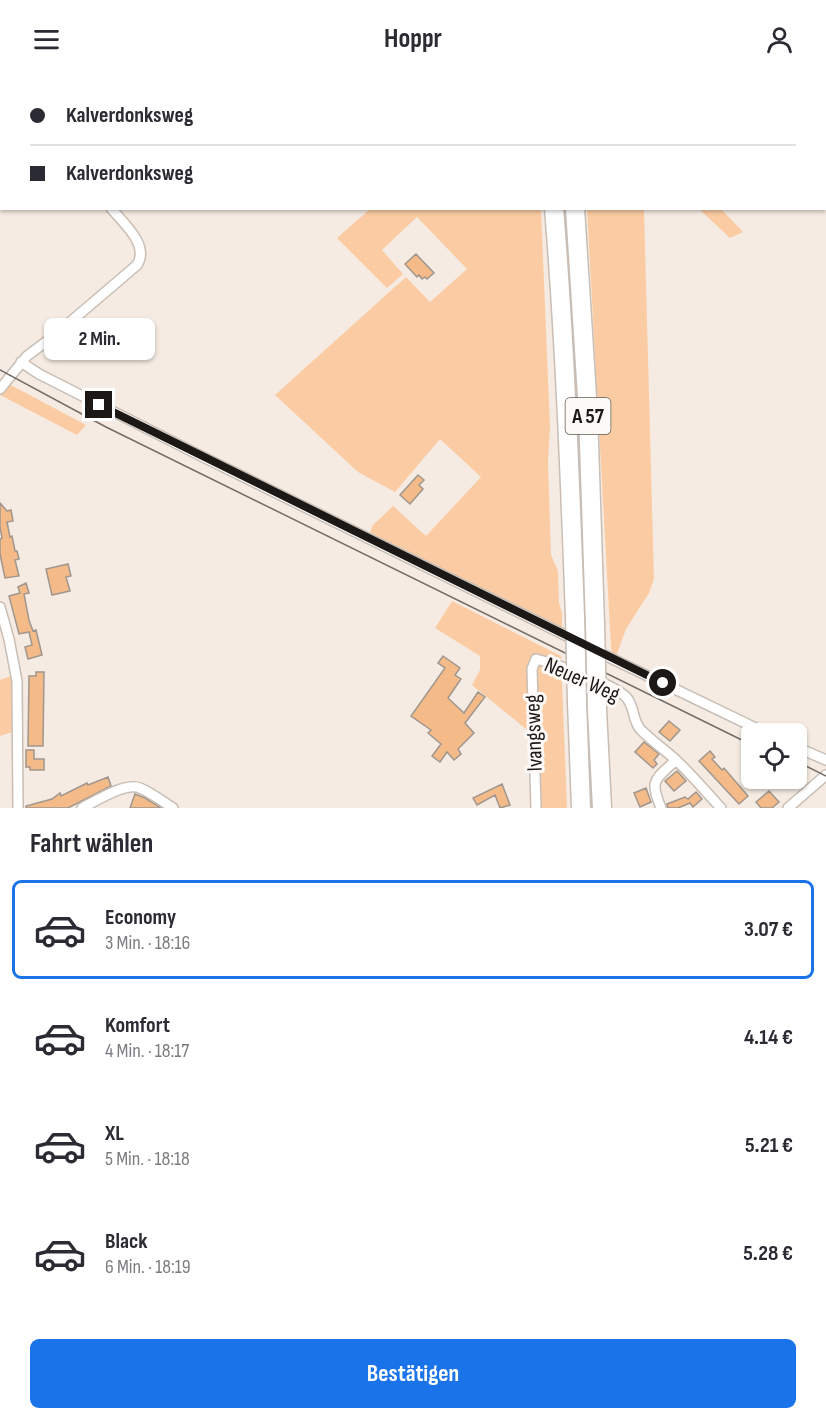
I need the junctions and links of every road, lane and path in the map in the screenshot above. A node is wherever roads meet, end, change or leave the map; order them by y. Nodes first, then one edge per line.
1 (113, 210) edge
2 (554, 210) edge
3 (575, 210) edge
4 (21, 362) junction
5 (0, 389) edge
6 (0, 607) edge
7 (536, 659) joint
8 (746, 723) edge
9 (807, 752) edge
10 (676, 760) junction
11 (826, 760) edge
12 (826, 775) edge
13 (18, 808) edge
14 (82, 808) edge
15 (173, 808) edge
16 (536, 808) edge
17 (581, 808) edge
18 (602, 808) edge
19 (661, 808) edge
20 (721, 808) edge
21 (788, 808) edge

1 - 4 street
2 - 17 highway, A 57, bridge
3 - 18 highway, A 57, bridge
4 - 5 street
4 - 8 street
6 - 13 street
7 - 10 street, Neuer Weg
7 - 16 street, Ivangsweg
9 - 11 street
10 - 19 street
10 - 20 street, Neuer Weg
12 - 21 street
14 - 15 street

